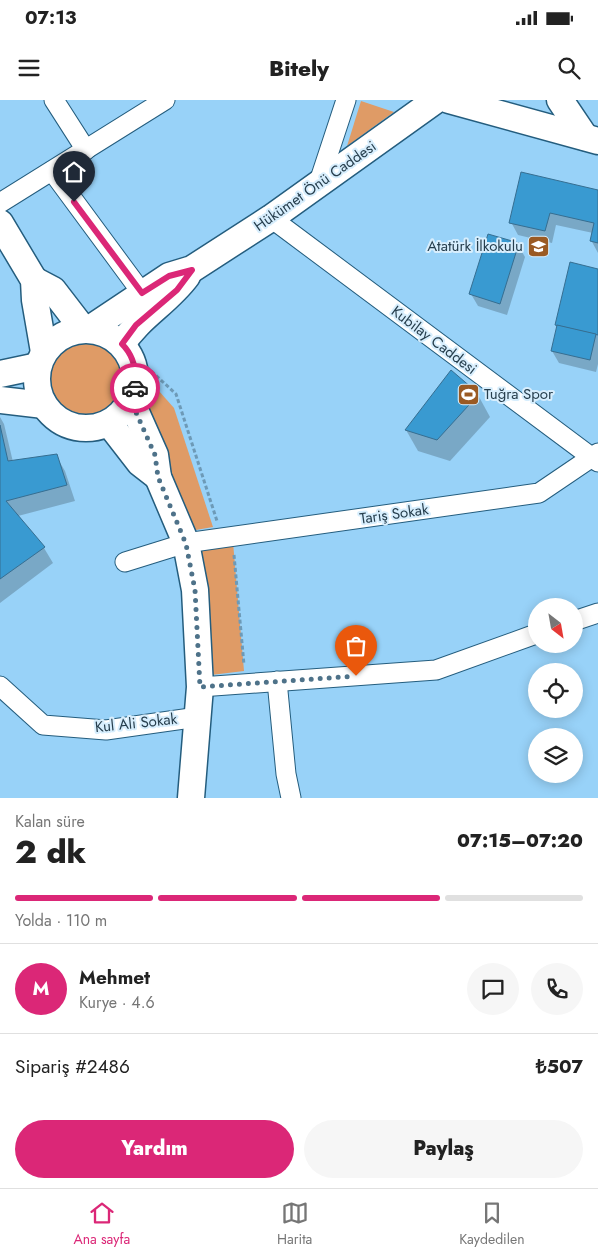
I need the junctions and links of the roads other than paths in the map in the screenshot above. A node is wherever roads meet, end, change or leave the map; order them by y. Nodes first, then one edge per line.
1 (54, 100) edge
2 (165, 100) edge
3 (346, 100) edge
4 (436, 100) edge
5 (449, 100) edge
6 (560, 100) edge
7 (591, 139) edge
8 (86, 150) junction
9 (52, 171) junction
10 (318, 185) junction
11 (0, 203) edge
12 (271, 218) junction
13 (0, 223) edge
14 (192, 270) junction
15 (34, 280) junction
16 (142, 293) junction
17 (87, 328) junction
18 (124, 347) junction
19 (41, 359) junction
20 (0, 374) edge
21 (0, 400) edge
22 (131, 401) junction
23 (44, 404) junction
24 (109, 423) junction
25 (596, 458) edge
26 (158, 477) junction
27 (186, 544) junction
28 (125, 562) dead end
29 (598, 613) edge
30 (583, 618) edge
31 (528, 637) edge
32 (277, 681) junction
33 (0, 686) edge
34 (200, 687) junction
35 (198, 717) junction
36 (191, 798) edge
37 (290, 798) edge

1 - 8 street
2 - 8 street
3 - 10 street
4 - 10 street, Hükümet Önü Caddesi
5 - 7 street
6 - 7 street
8 - 9 street
9 - 11 street
9 - 16 street
10 - 12 street, Hükümet Önü Caddesi
12 - 14 street, Hükümet Önü Caddesi
12 - 25 street, Kubilay Caddesi
13 - 15 street
14 - 16 street, Hükümet Önü Caddesi
14 - 18 street, Hükümet Önü Caddesi
15 - 17 street
15 - 19 street
16 - 17 street, Hükümet Önü Caddesi
17 - 18 street
17 - 19 street
18 - 22 street
19 - 20 street
19 - 23 street
21 - 23 street
22 - 24 street
22 - 26 street
23 - 24 street
24 - 26 street
25 - 27 street, Tariş Sokak
26 - 27 street
27 - 28 street, Tariş Sokak
27 - 34 street
29 - 30 street
31 - 32 street
32 - 34 street
32 - 37 street
33 - 35 street, Kul Ali Sokak
34 - 35 street
35 - 36 street

